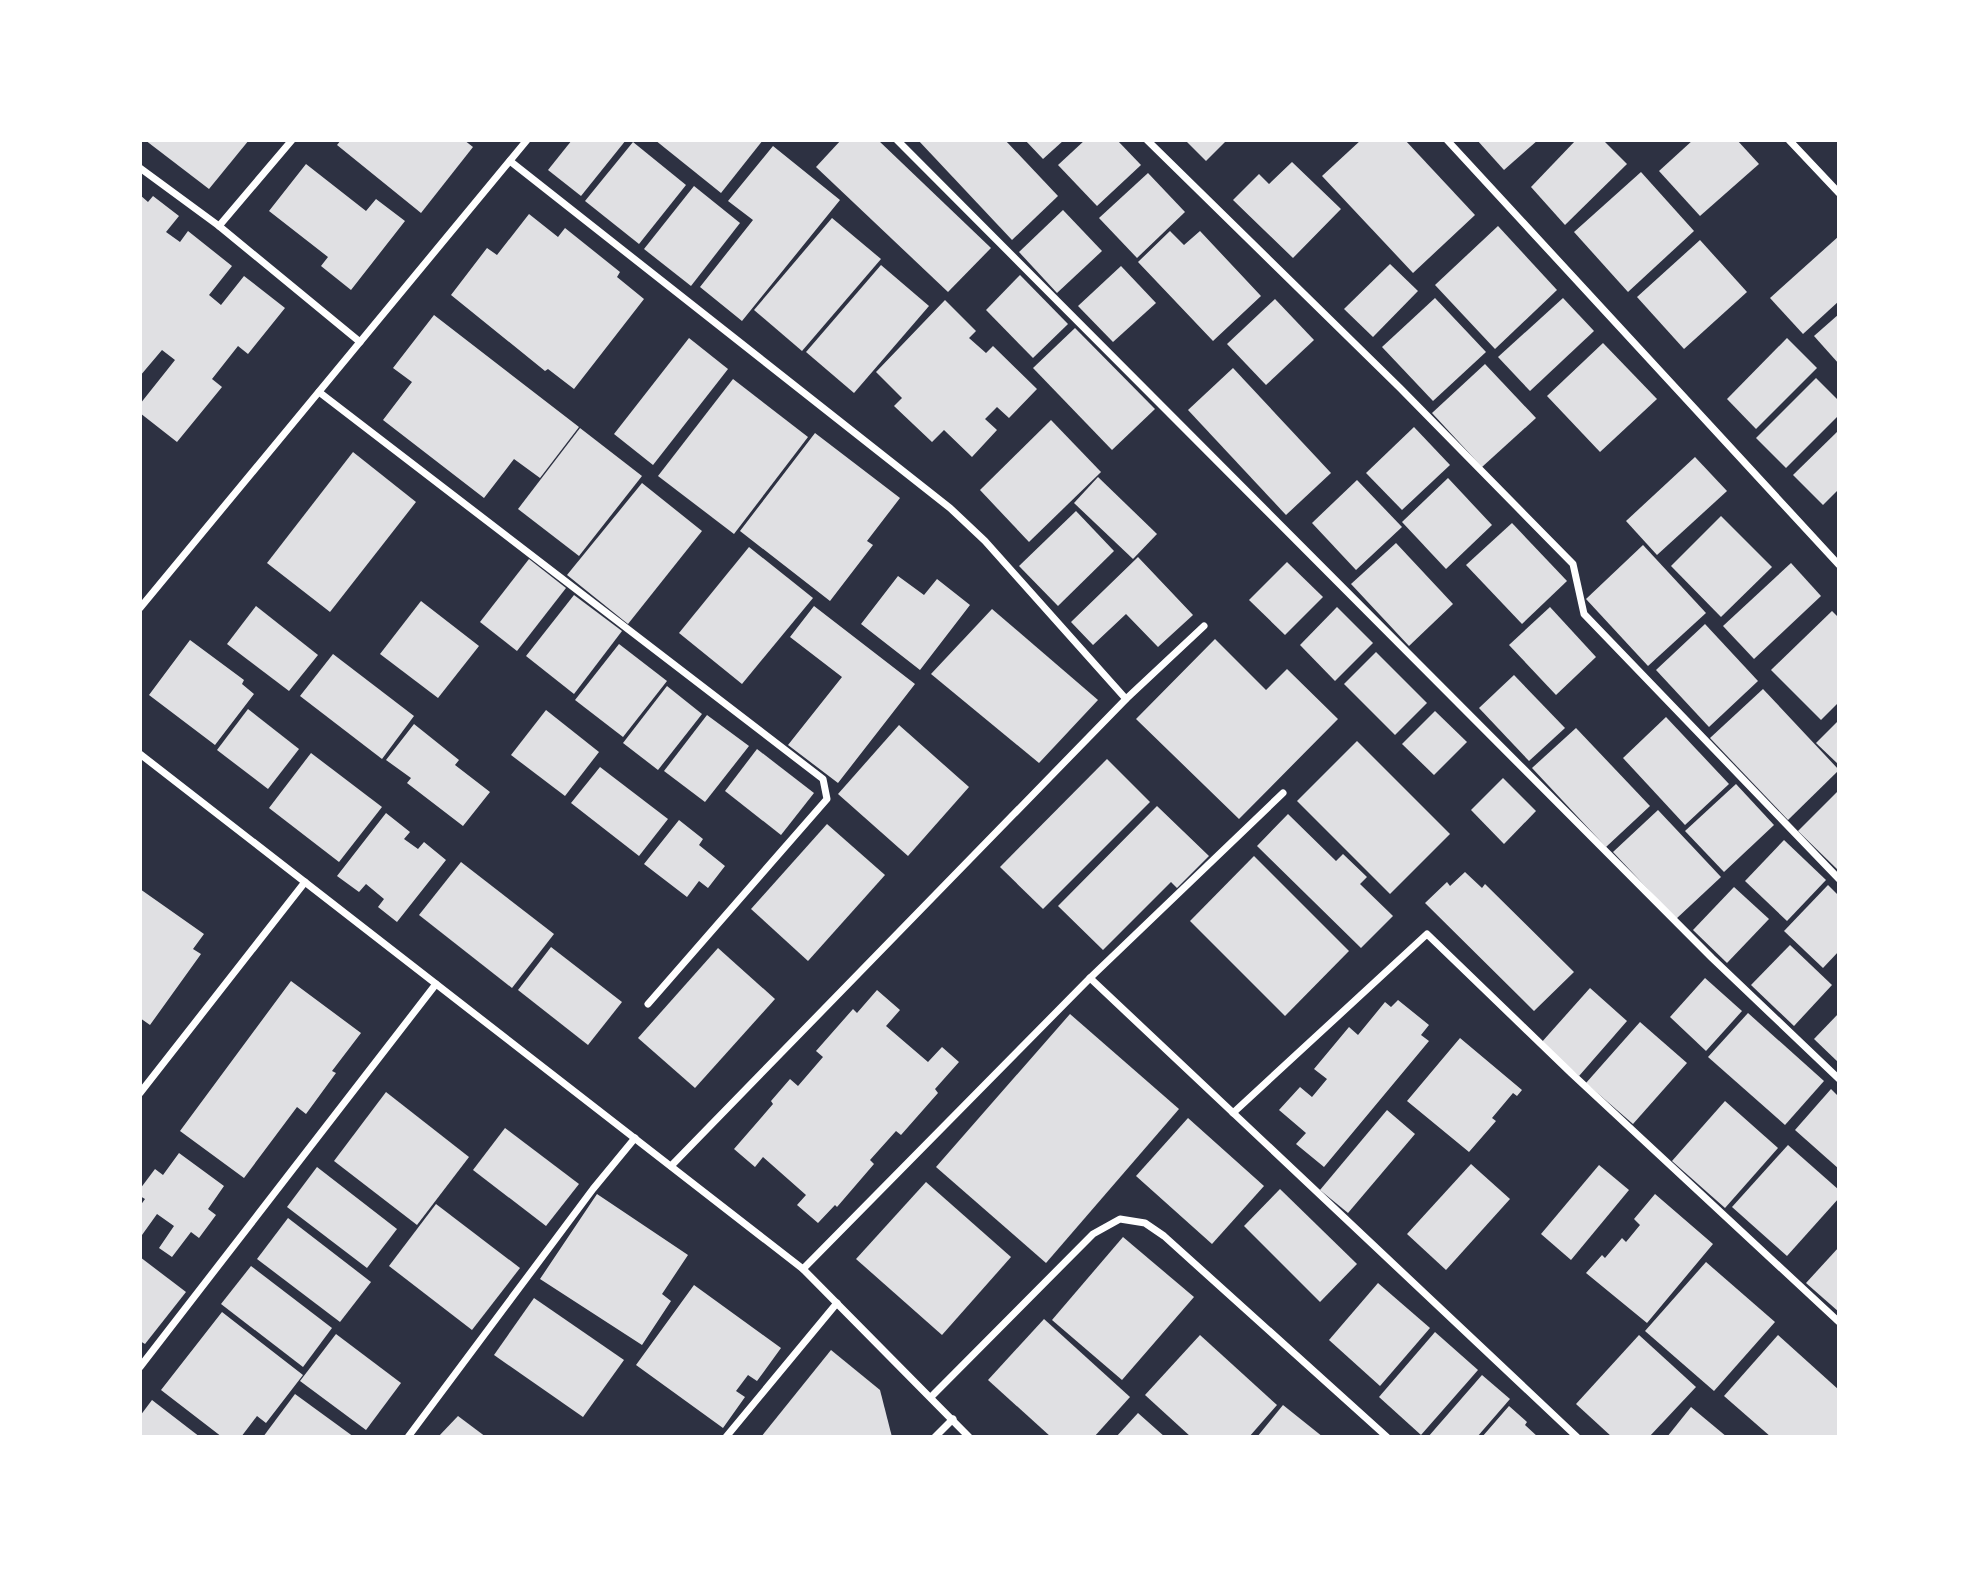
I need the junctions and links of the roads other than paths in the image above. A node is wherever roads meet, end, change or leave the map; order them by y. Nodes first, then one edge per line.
1 (292, 140) edge
2 (527, 140) edge
3 (897, 140) edge
4 (1147, 140) edge
5 (1447, 140) edge
6 (1789, 140) edge
7 (510, 161) junction
8 (140, 168) edge
9 (1839, 193) edge
10 (219, 226) junction
11 (360, 342) junction
12 (319, 392) junction
13 (1839, 565) edge
14 (140, 608) edge
15 (1204, 626) dead end
16 (1126, 699) junction
17 (140, 754) edge
18 (1283, 793) dead end
19 (1839, 879) edge
20 (305, 882) junction
21 (1090, 978) junction
22 (436, 984) junction
23 (648, 1004) dead end
24 (1839, 1079) edge
25 (140, 1093) edge
26 (1233, 1113) junction
27 (635, 1138) junction
28 (671, 1166) junction
29 (803, 1269) junction
30 (837, 1303) junction
31 (1839, 1322) edge
32 (140, 1367) edge
33 (931, 1397) junction
34 (953, 1419) junction
35 (408, 1437) edge
36 (726, 1437) edge
37 (935, 1437) edge
38 (969, 1437) edge
39 (1387, 1437) edge
40 (1577, 1437) edge

1 - 10 street
2 - 7 street
3 - 24 street
4 - 19 street
5 - 13 street
6 - 9 street
7 - 11 street
7 - 16 street
8 - 10 street
10 - 11 street
11 - 12 street
12 - 14 street
12 - 23 street
15 - 16 street
16 - 28 street
17 - 20 street
18 - 21 street
20 - 22 street
20 - 25 street
21 - 26 street
21 - 29 street
22 - 27 street
22 - 32 street
26 - 31 street
26 - 40 street
27 - 28 street
27 - 35 street
28 - 29 street
29 - 30 street
30 - 33 street
30 - 36 street
33 - 34 street
33 - 39 street
34 - 37 street
34 - 38 street

